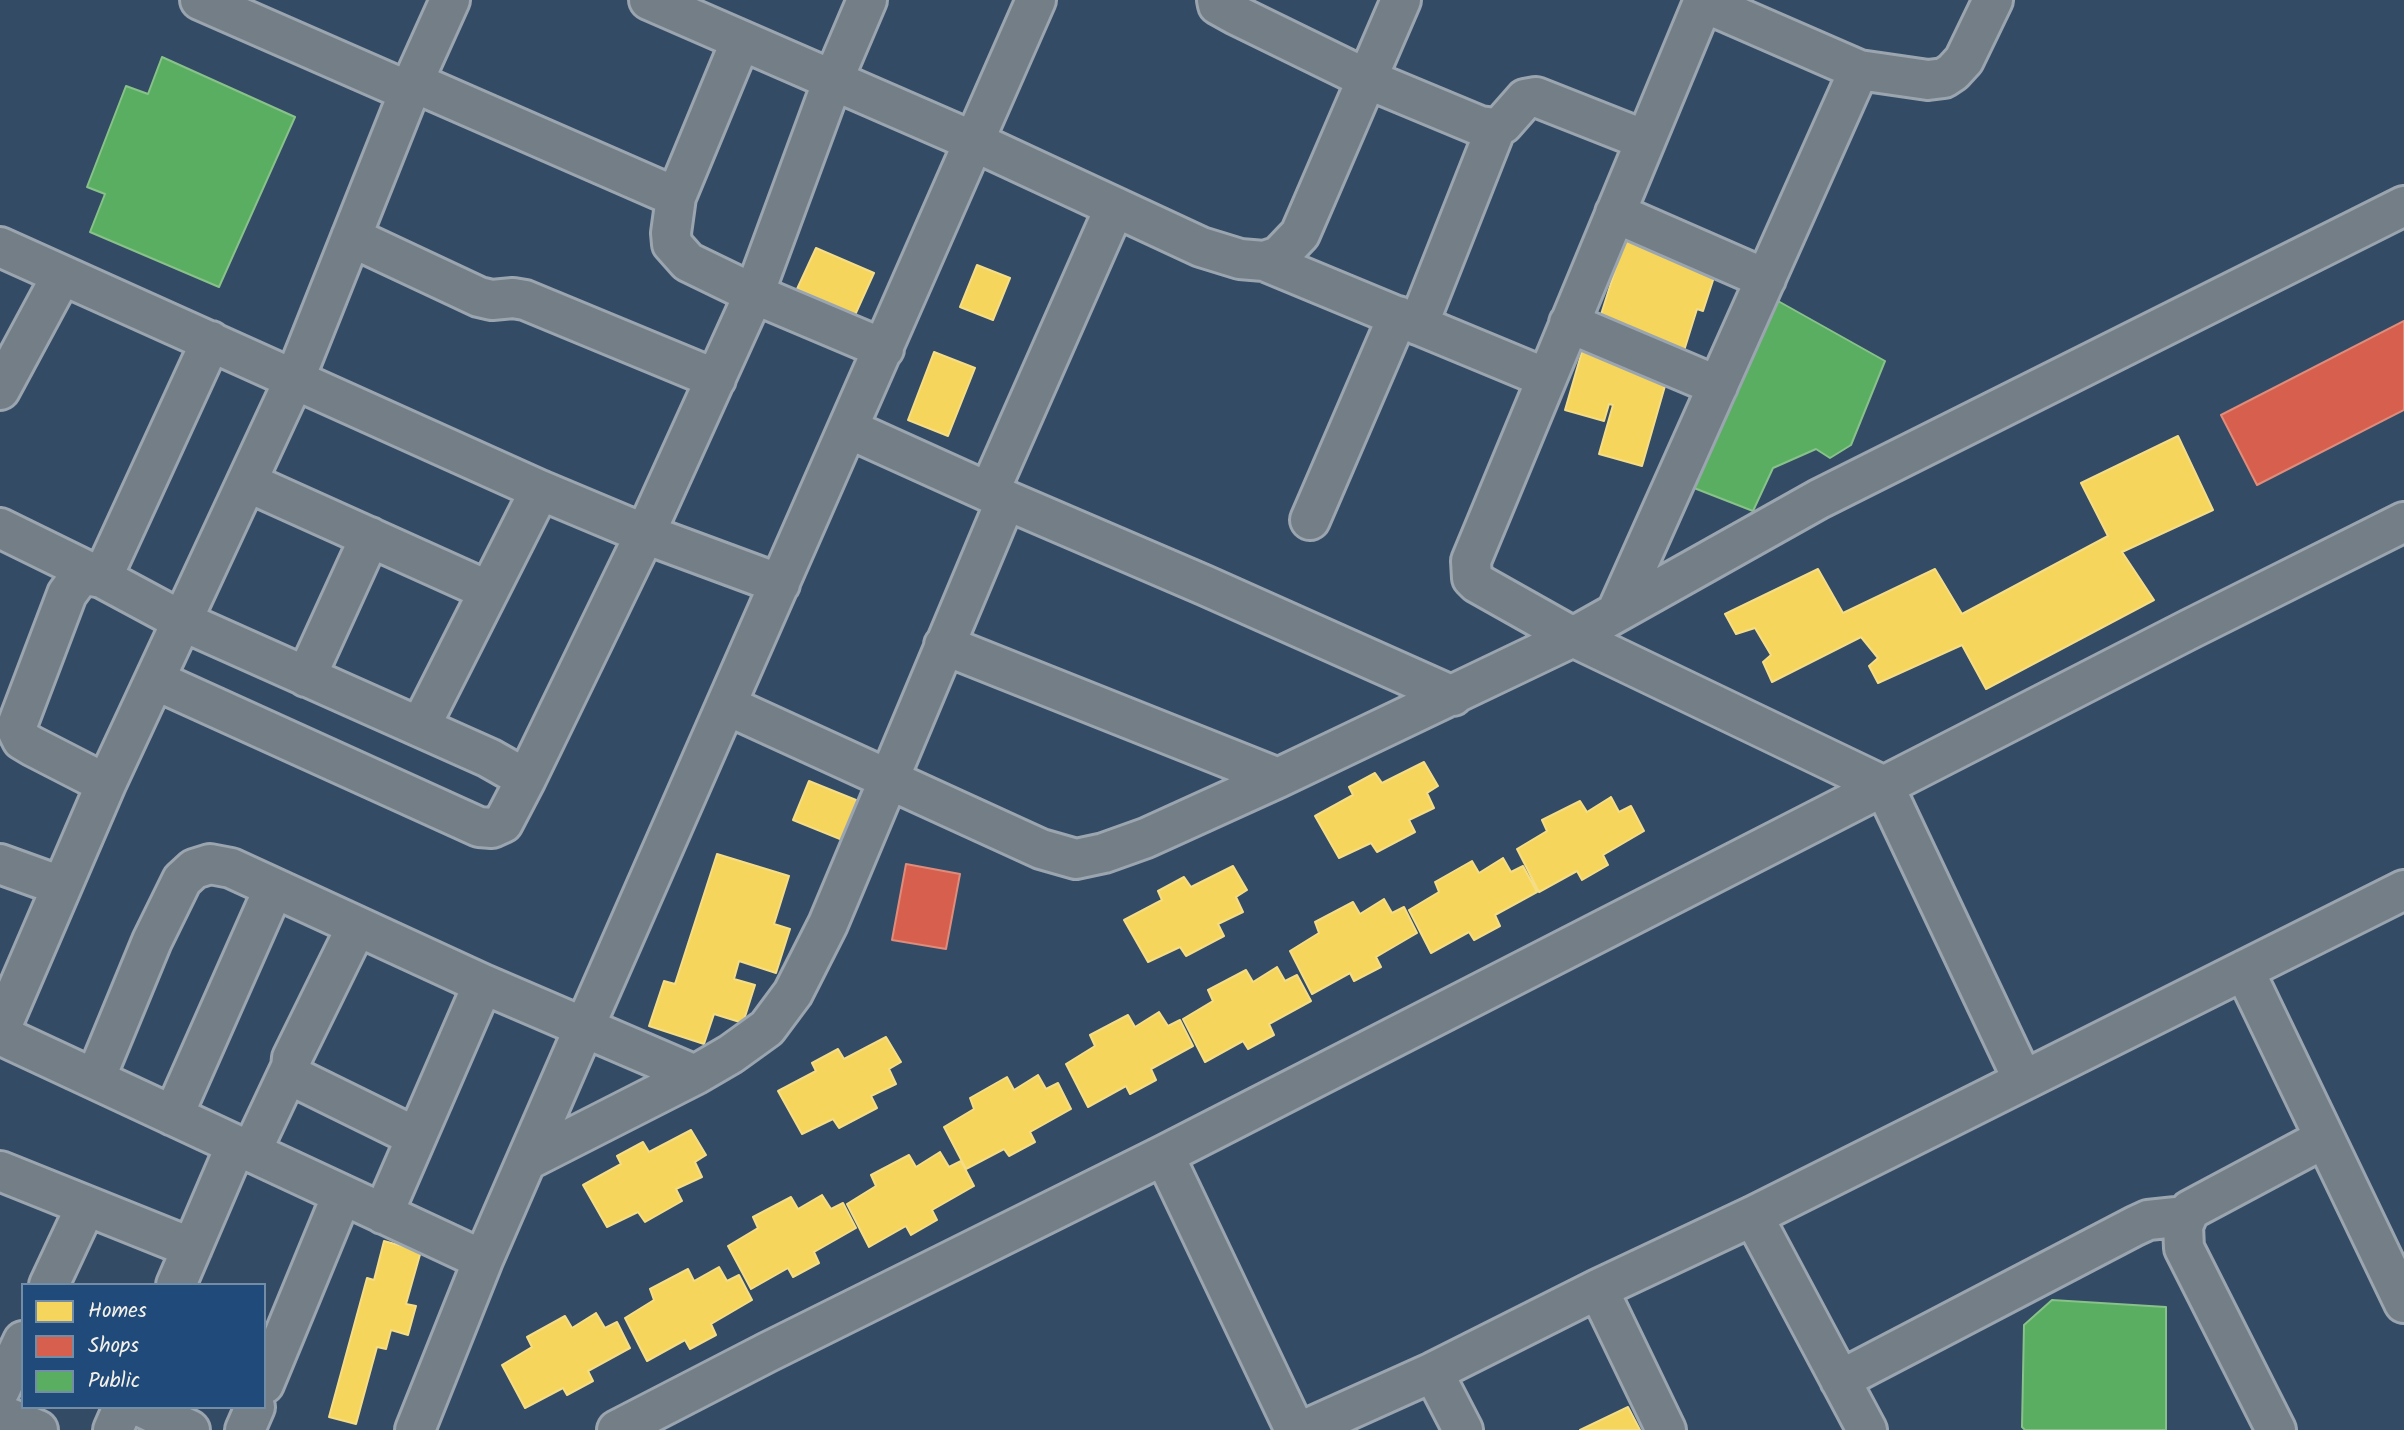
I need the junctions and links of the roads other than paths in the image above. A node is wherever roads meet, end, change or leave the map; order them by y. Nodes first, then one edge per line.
1 (450, 0) edge
2 (649, 0) edge
3 (867, 0) edge
4 (1036, 0) edge
5 (1217, 0) edge
6 (1401, 0) edge
7 (1993, 0) edge
8 (205, 1) edge
9 (1703, 1) edge
10 (741, 40) junction
11 (1858, 71) junction
12 (1367, 79) junction
13 (833, 80) junction
14 (412, 87) junction
15 (1496, 128) junction
16 (1646, 140) junction
17 (975, 142) junction
18 (676, 197) junction
19 (2404, 206) edge
20 (1115, 207) junction
21 (1615, 213) junction
22 (351, 237) junction
23 (0, 247) edge
24 (1264, 261) junction
25 (62, 275) junction
26 (1766, 279) junction
27 (754, 294) junction
28 (1408, 321) junction
29 (1569, 323) junction
30 (211, 341) junction
31 (884, 349) junction
32 (295, 378) junction
33 (1546, 378) junction
34 (716, 379) junction
35 (1718, 386) junction
36 (0, 390) edge
37 (849, 429) junction
38 (247, 482) junction
39 (540, 490) junction
40 (998, 496) junction
41 (1310, 520) dead end
42 (2404, 522) edge
43 (0, 528) edge
44 (645, 534) junction
45 (370, 537) junction
46 (102, 578) junction
47 (780, 583) junction
48 (489, 591) junction
49 (1618, 611) junction
50 (182, 621) junction
51 (1573, 636) junction
52 (944, 645) junction
53 (306, 677) junction
54 (155, 680) junction
55 (1453, 696) junction
56 (726, 705) junction
57 (420, 727) junction
58 (11, 735) edge
59 (1278, 778) junction
60 (526, 779) junction
61 (890, 781) junction
62 (106, 784) junction
63 (1884, 786) junction
64 (0, 864) edge
65 (61, 886) junction
66 (275, 888) junction
67 (2404, 891) edge
68 (357, 926) junction
69 (2244, 970) junction
70 (483, 984) junction
71 (3, 1014) edge
72 (584, 1028) junction
73 (291, 1067) junction
74 (695, 1075) junction
75 (94, 1079) junction
76 (2023, 1080) junction
77 (173, 1116) junction
78 (416, 1137) junction
79 (2323, 1139) junction
80 (244, 1149) junction
81 (1164, 1155) junction
82 (528, 1160) junction
83 (0, 1171) edge
84 (342, 1195) junction
85 (86, 1206) junction
86 (383, 1214) junction
87 (1753, 1216) junction
88 (2186, 1216) junction
89 (192, 1248) junction
90 (483, 1260) junction
91 (50, 1283) edge
92 (177, 1283) edge
93 (1598, 1289) junction
94 (2404, 1303) edge
95 (21, 1348) edge
96 (1433, 1372) junction
97 (266, 1379) edge
98 (1840, 1380) junction
99 (0, 1390) edge
100 (122, 1409) edge
101 (145, 1409) edge
102 (254, 1409) edge
103 (0, 1414) edge
104 (38, 1430) edge
105 (113, 1430) edge
106 (190, 1430) edge
107 (245, 1430) edge
108 (415, 1430) edge
109 (617, 1430) edge
110 (1295, 1430) edge
111 (1304, 1430) edge
112 (1463, 1430) edge
113 (1666, 1430) edge
114 (1867, 1430) edge
115 (2276, 1430) edge

1 - 14 street
2 - 10 street
3 - 13 street
4 - 17 street
5 - 12 street
6 - 12 street
7 - 11 street
8 - 14 street
9 - 11 street
9 - 16 street
10 - 13 street
10 - 18 street
11 - 26 street
12 - 15 street
12 - 24 street
13 - 17 street
13 - 27 street
14 - 18 street
14 - 22 street
15 - 16 street
15 - 28 street
16 - 21 street
17 - 20 street
17 - 31 street
18 - 27 street
19 - 49 street
20 - 24 street
20 - 40 street
21 - 26 street
21 - 29 street
22 - 32 street
22 - 34 street
23 - 25 street
24 - 28 street
25 - 30 street
25 - 36 street
26 - 35 street
27 - 31 street
27 - 34 street
28 - 33 street
28 - 41 street
29 - 33 street
29 - 35 street
30 - 32 street
30 - 46 street
31 - 37 street
32 - 38 street
32 - 39 street
33 - 51 street
34 - 44 street
35 - 49 street
37 - 40 street
37 - 47 street
38 - 45 street
38 - 50 street
39 - 44 street
39 - 48 street
40 - 52 street
40 - 55 street
42 - 63 street
43 - 46 street
44 - 47 street
44 - 60 street
45 - 48 street
45 - 53 street
46 - 50 street
46 - 58 street
47 - 56 street
48 - 57 street
49 - 51 street
50 - 53 street
50 - 54 street
51 - 55 street
51 - 63 street
52 - 59 street
52 - 61 street
53 - 57 street
54 - 60 street
54 - 62 street
55 - 59 street
56 - 61 street
56 - 72 street
57 - 60 street
58 - 62 street
59 - 61 street
61 - 74 street
62 - 65 street
63 - 76 street
63 - 81 street
64 - 65 street
65 - 71 street
66 - 68 street
66 - 75 street
66 - 77 street
67 - 69 street
68 - 70 street
68 - 73 street
69 - 76 street
69 - 79 street
70 - 72 street
70 - 78 street
71 - 75 street
72 - 74 street
72 - 82 street
73 - 78 street
73 - 80 street
74 - 82 street
75 - 77 street
76 - 87 street
77 - 80 street
78 - 86 street
79 - 88 street
79 - 94 street
80 - 84 street
80 - 89 street
81 - 109 street
81 - 110 street
82 - 90 street
83 - 85 street
84 - 86 street
84 - 97 street
85 - 89 street
85 - 91 street
86 - 90 street
87 - 93 street
87 - 98 street
88 - 98 street
88 - 115 street
89 - 92 street
90 - 108 street
93 - 96 street
93 - 113 street
95 - 99 street
96 - 111 street
96 - 112 street
98 - 114 street
100 - 105 street
101 - 106 street
102 - 107 street
103 - 104 street

